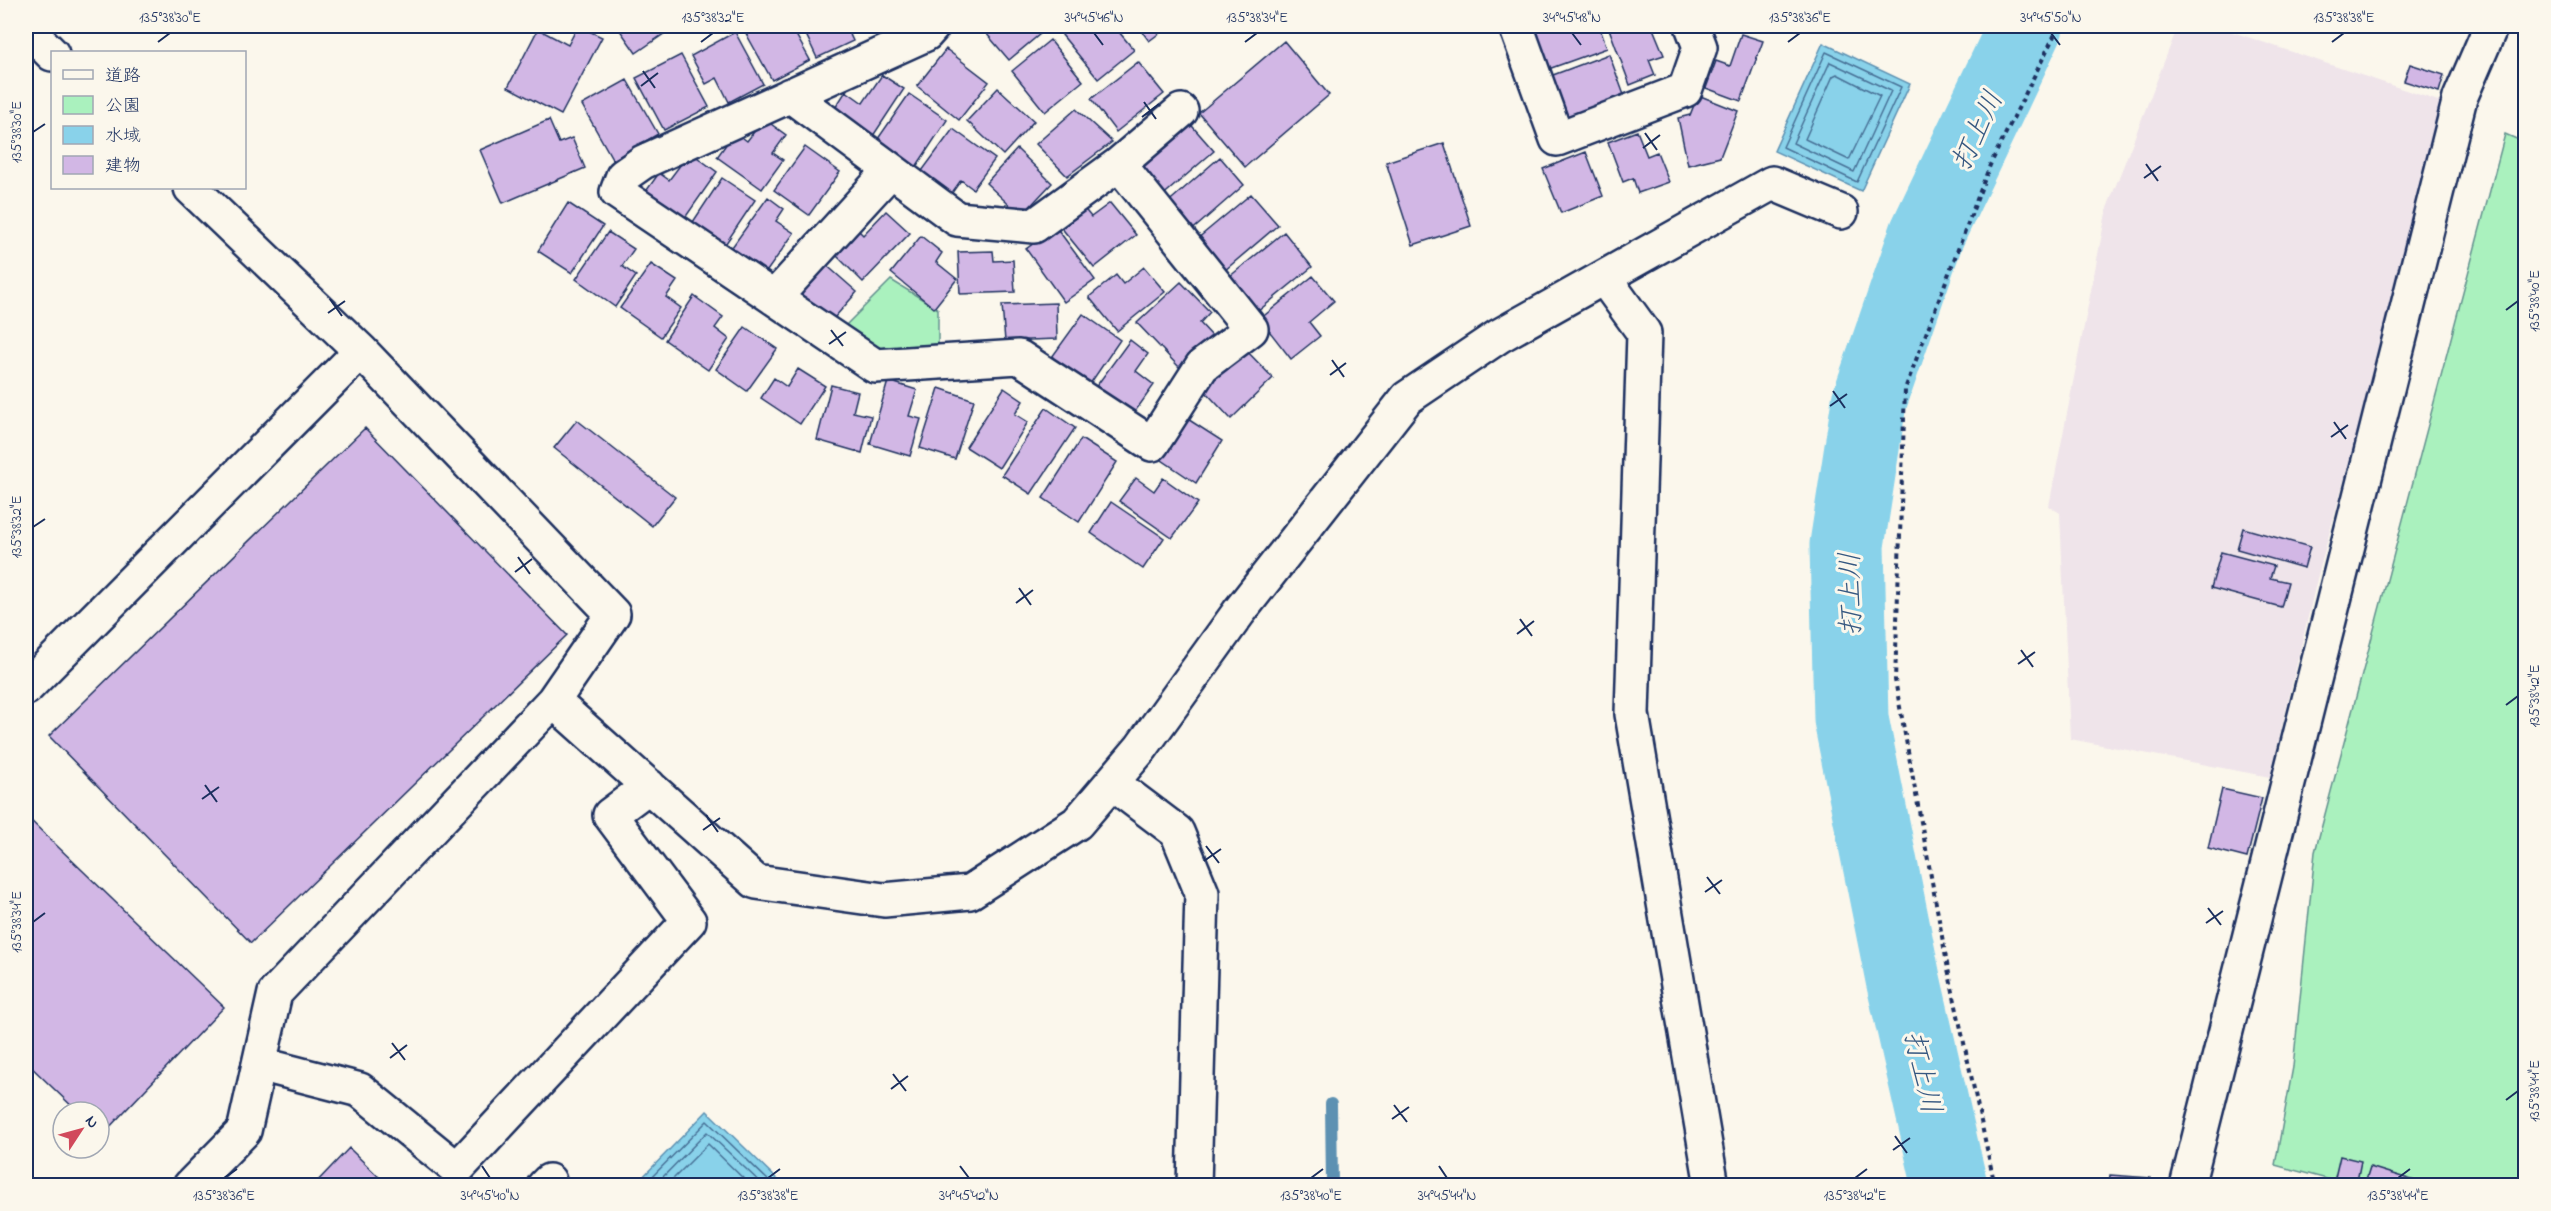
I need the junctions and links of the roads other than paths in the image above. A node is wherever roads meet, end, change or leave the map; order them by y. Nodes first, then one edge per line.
1 (933, 26) edge
2 (1516, 26) edge
3 (1692, 26) edge
4 (2491, 26) edge
5 (26, 28) edge
6 (51, 53) edge
7 (790, 95) junction
8 (1181, 111) dead end
9 (1119, 164) junction
10 (891, 170) junction
11 (192, 189) edge
12 (1841, 212) dead end
13 (1605, 279) junction
14 (774, 298) junction
15 (361, 351) junction
16 (26, 688) edge
17 (553, 701) junction
18 (1112, 783) junction
19 (649, 786) junction
20 (260, 1064) junction
21 (190, 1185) edge
22 (1194, 1185) edge
23 (1712, 1185) edge
24 (2187, 1185) edge

1 - 7 street
2 - 3 street
4 - 24 street
5 - 6 street
7 - 10 street
7 - 14 street
8 - 9 street
9 - 10 street
9 - 14 street
10 - 14 street
11 - 15 street
12 - 13 street
13 - 18 street
13 - 23 street
15 - 16 street
15 - 17 street
17 - 19 street
17 - 20 street
18 - 19 street
18 - 22 street
19 - 20 street
20 - 21 street

